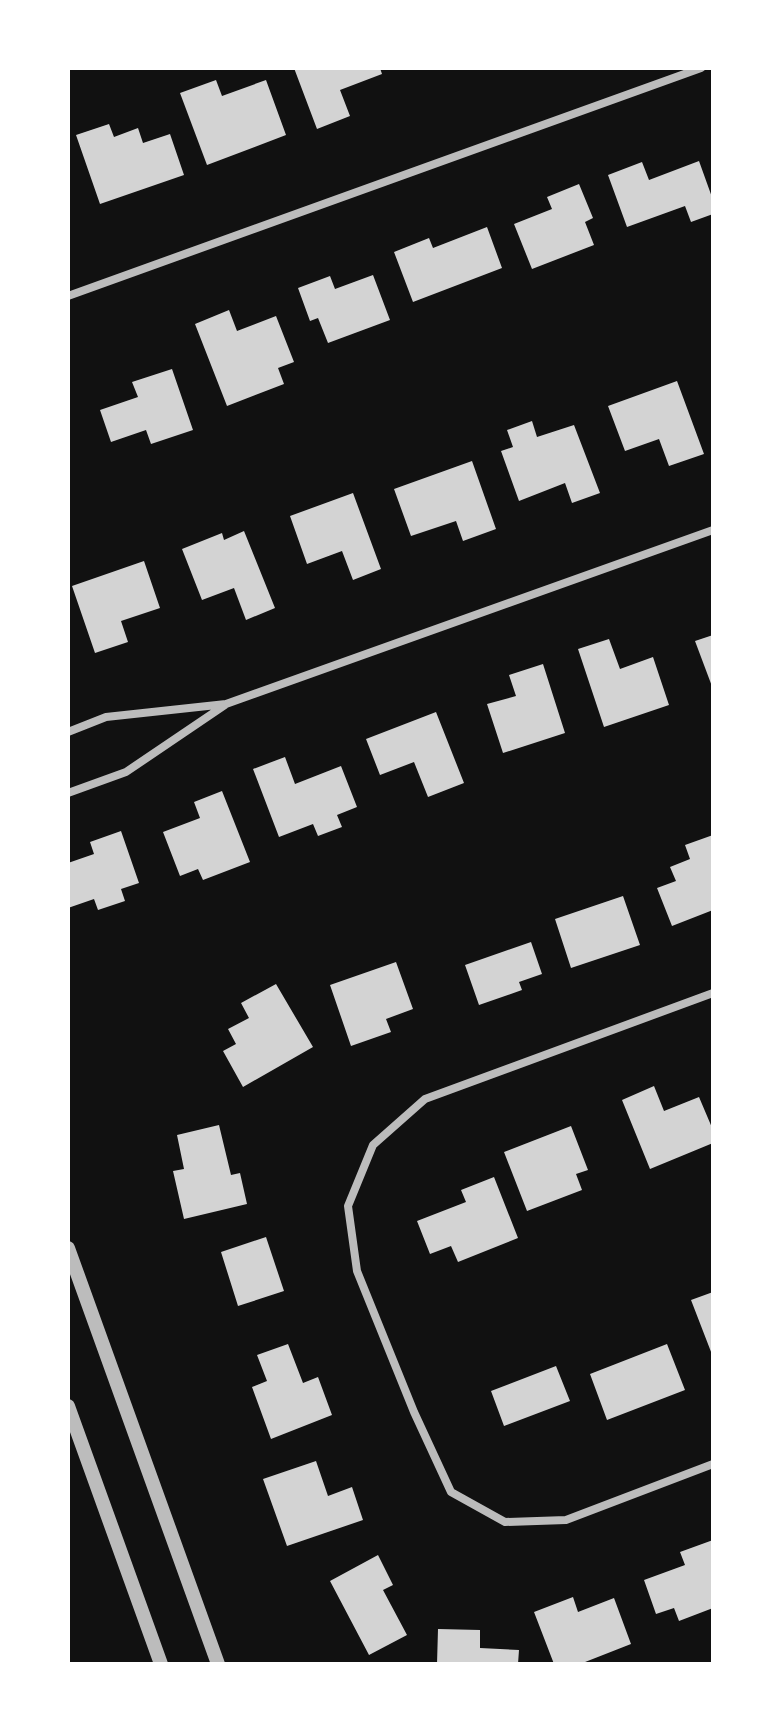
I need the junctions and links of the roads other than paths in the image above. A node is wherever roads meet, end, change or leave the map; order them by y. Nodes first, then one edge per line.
1 (701, 68) edge
2 (68, 296) edge
3 (713, 530) edge
4 (226, 704) junction
5 (68, 732) edge
6 (68, 793) edge
7 (713, 993) edge
8 (68, 1248) edge
9 (68, 1406) edge
10 (713, 1464) edge
11 (161, 1664) edge
12 (218, 1664) edge

1 - 2 street
3 - 4 street
4 - 5 street
4 - 6 street
7 - 10 street
8 - 12 street
9 - 11 street

